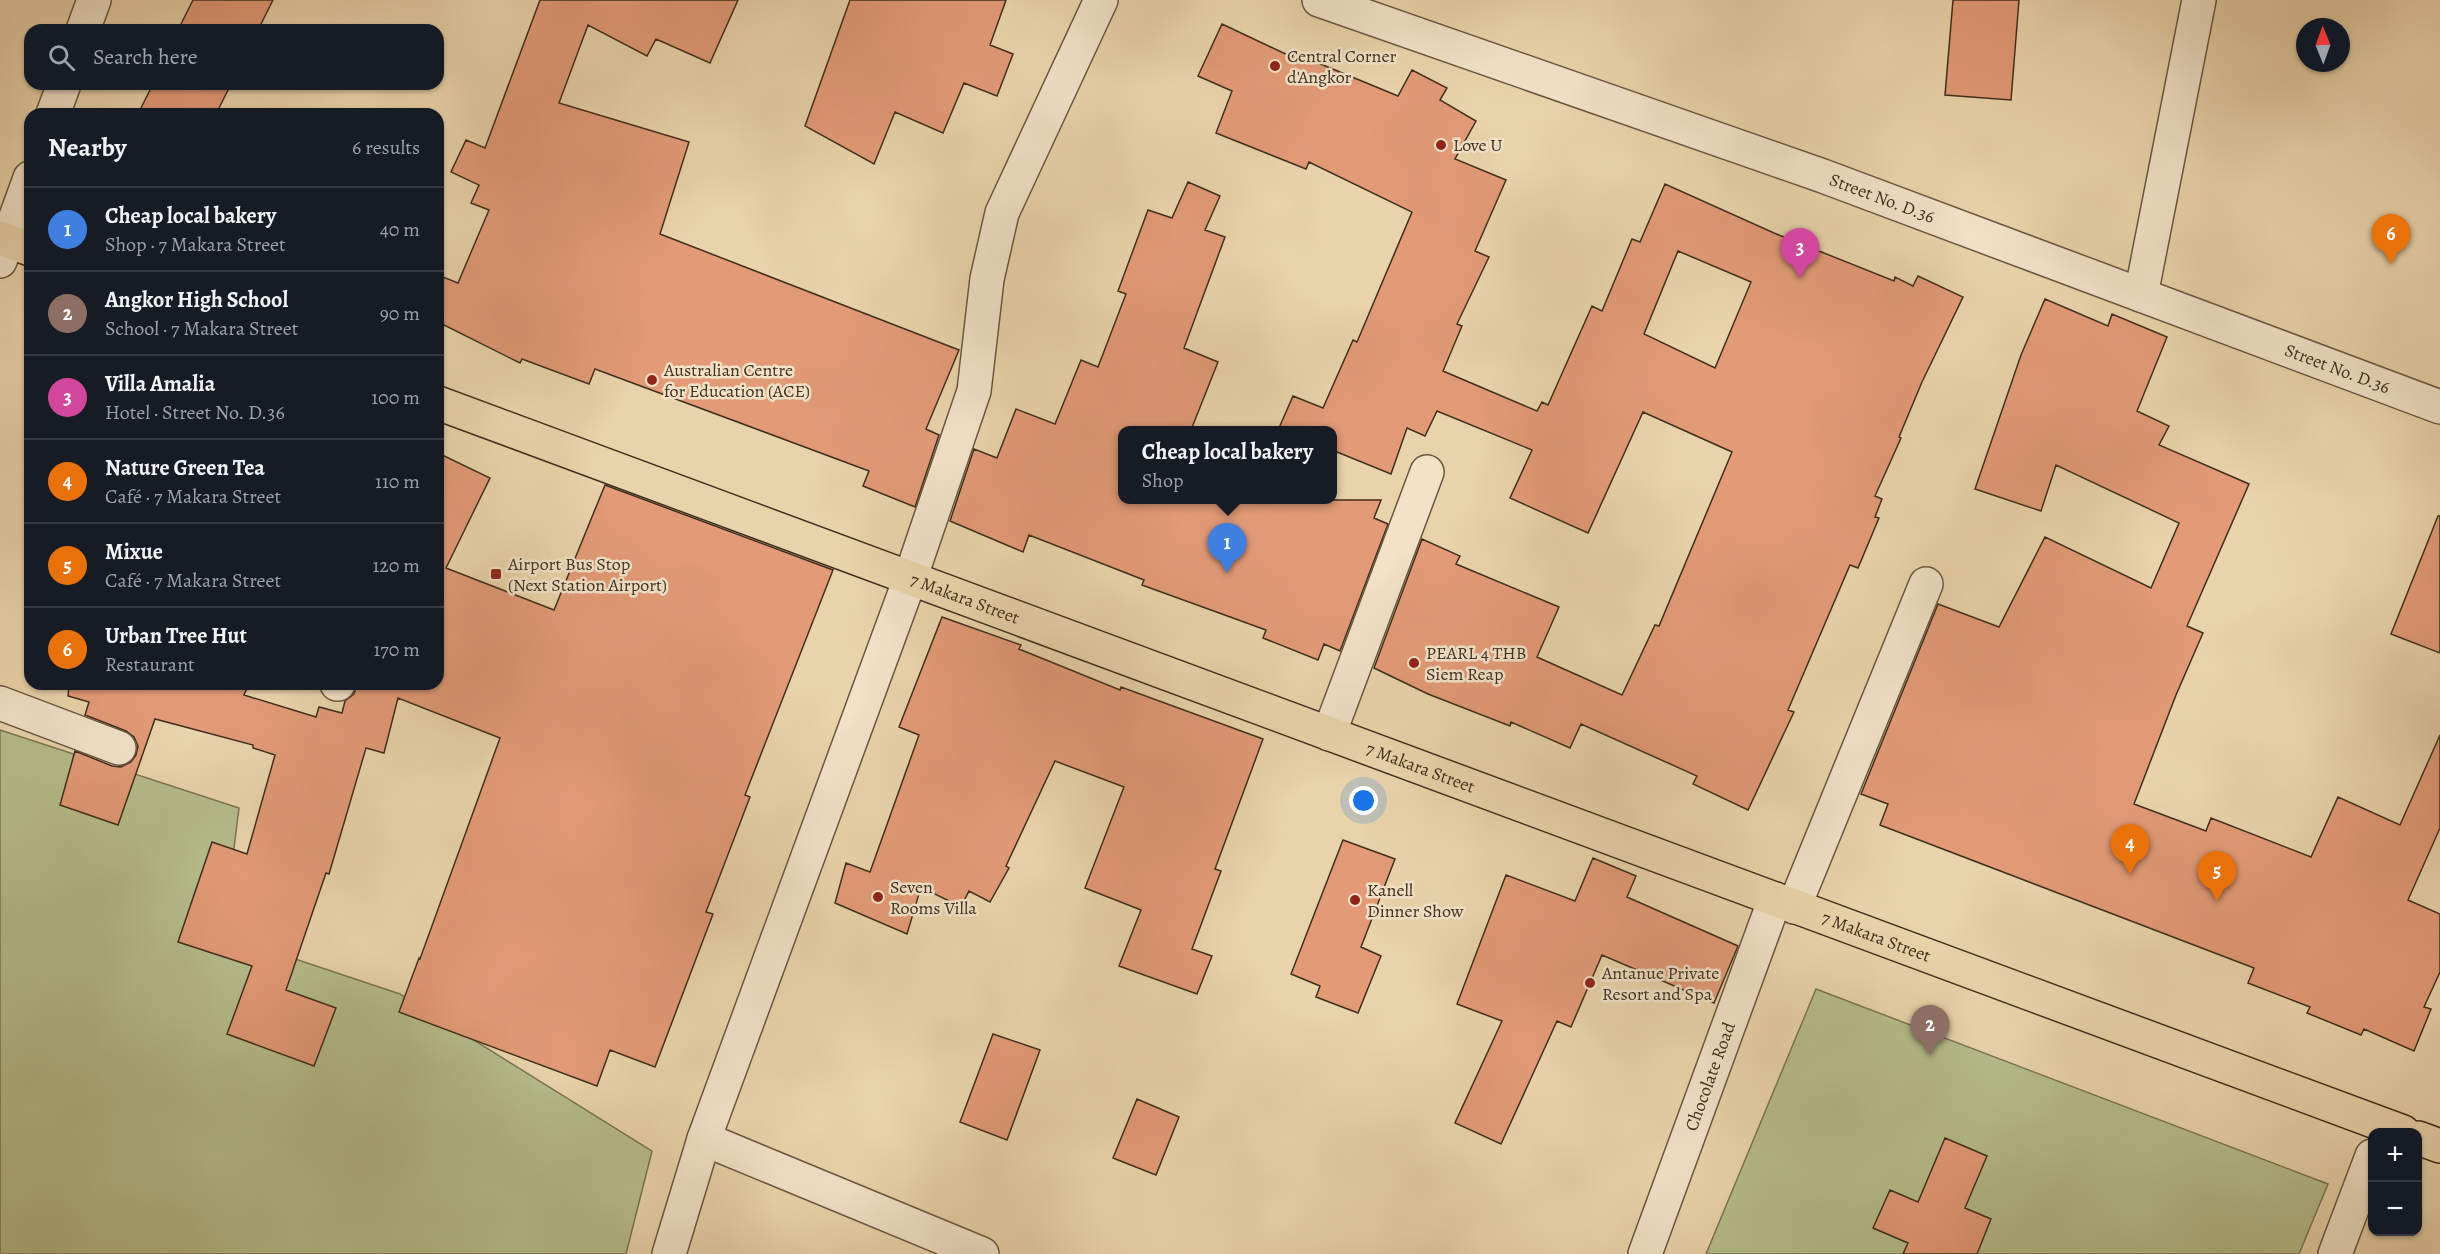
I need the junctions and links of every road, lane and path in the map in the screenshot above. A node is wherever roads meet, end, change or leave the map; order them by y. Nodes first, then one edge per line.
1 (94, 0) edge
2 (1101, 0) edge
3 (1319, 0) edge
4 (2199, 0) edge
5 (85, 24) edge
6 (62, 90) edge
7 (55, 108) edge
8 (24, 198) edge
9 (9, 247) edge
10 (2141, 295) junction
11 (444, 405) edge
12 (2440, 407) edge
13 (1427, 472) dead end
14 (910, 579) junction
15 (1926, 584) dead end
16 (0, 703) edge
17 (1329, 734) junction
18 (119, 748) dead end
19 (1785, 903) junction
20 (2384, 1128) edge
21 (2422, 1139) edge
22 (704, 1140) junction
23 (2440, 1146) edge
24 (2368, 1169) edge
25 (669, 1254) edge
26 (982, 1254) edge
27 (1645, 1254) edge
28 (2336, 1254) edge

1 - 5 street
2 - 14 street
3 - 10 street, Street No. D.36
4 - 10 street
6 - 7 street
8 - 9 street
10 - 12 street, Street No. D.36
11 - 14 main road, 7 Makara Street
13 - 17 street
14 - 17 main road, 7 Makara Street
14 - 22 street
15 - 19 street, Chocolate Road
16 - 18 street
17 - 19 main road, 7 Makara Street
19 - 20 main road, 7 Makara Street
19 - 27 street, Chocolate Road
21 - 23 main road
22 - 25 street
22 - 26 street
24 - 28 street

